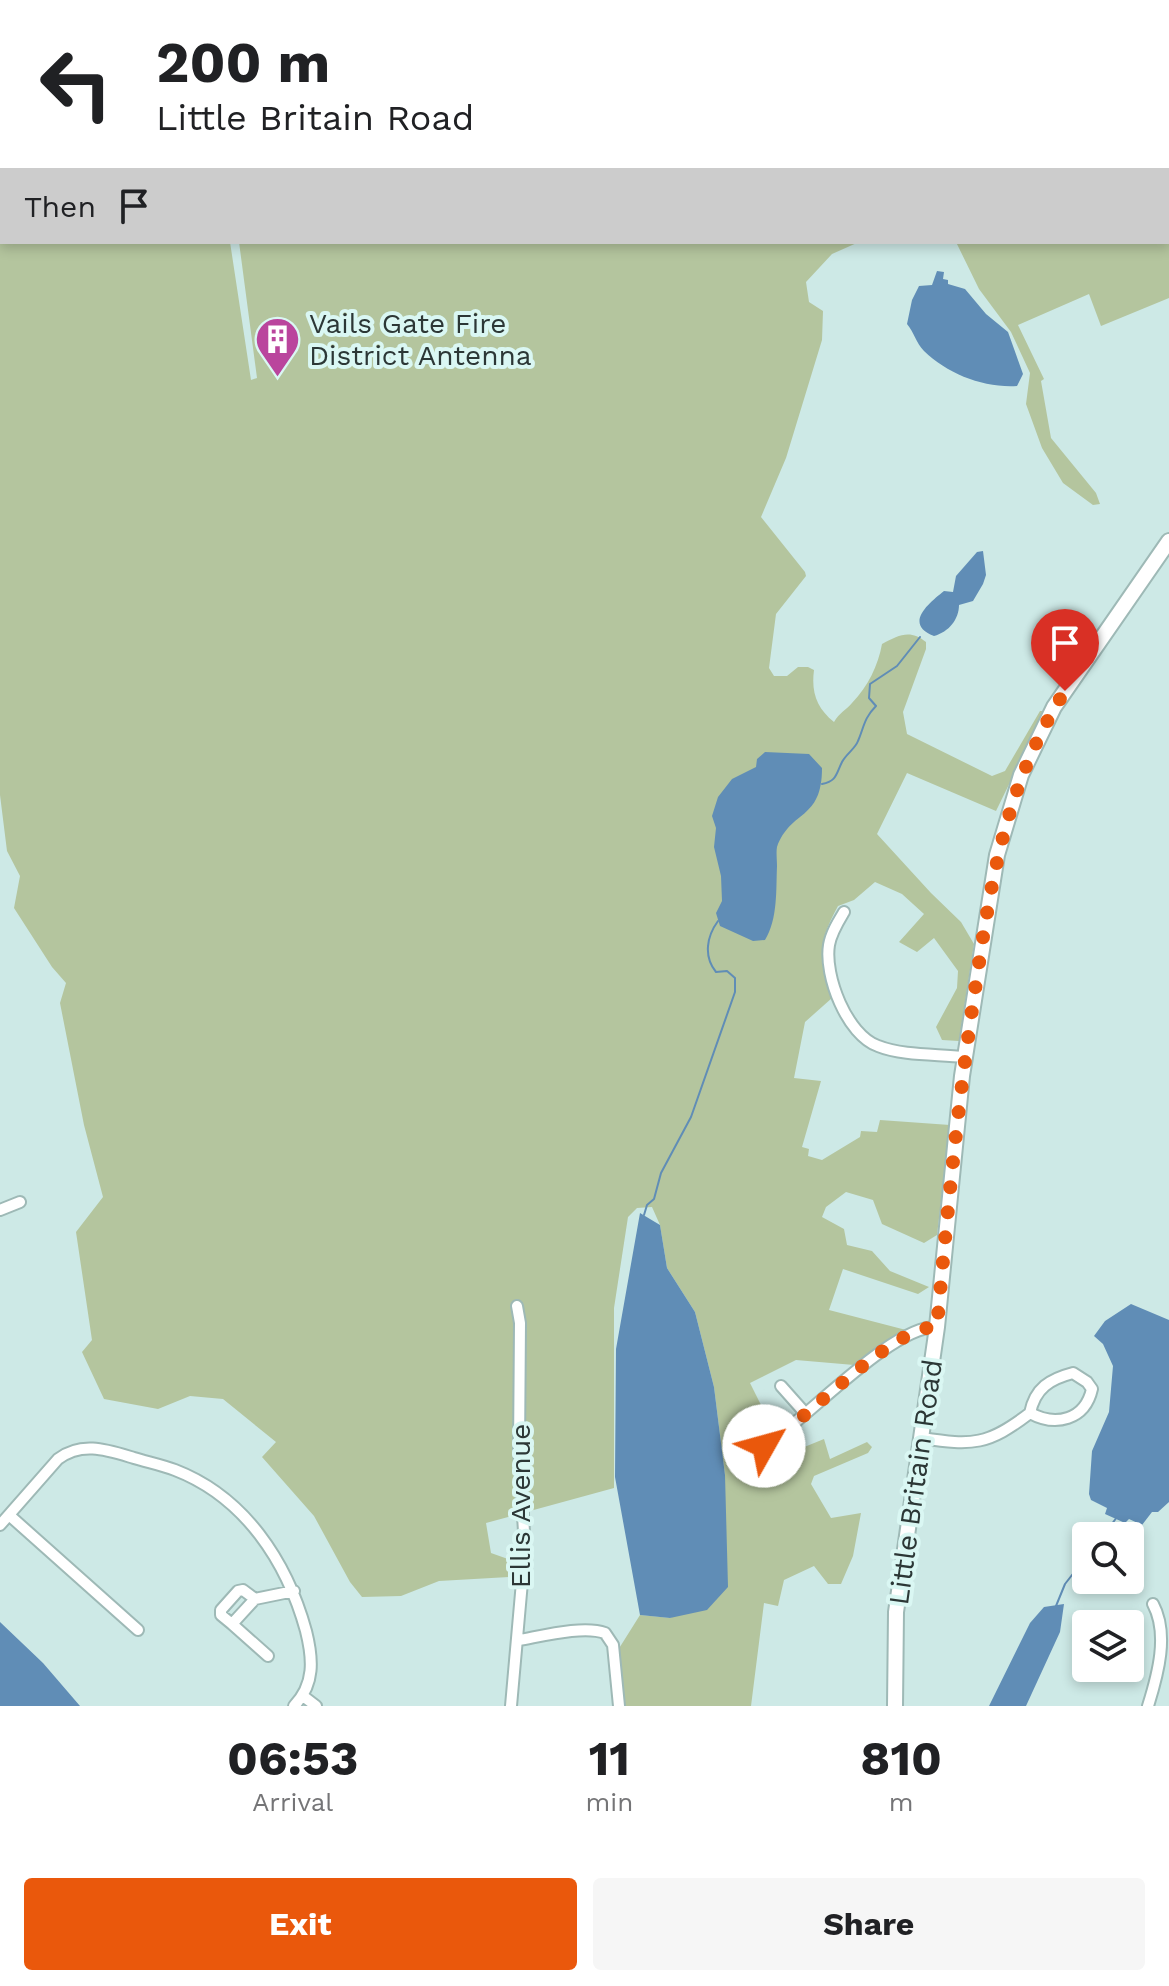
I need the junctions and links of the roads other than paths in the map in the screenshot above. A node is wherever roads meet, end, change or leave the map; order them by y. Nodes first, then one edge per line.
1 (1169, 541) edge
2 (844, 912) dead end
3 (964, 1057) junction
4 (20, 1202) dead end
5 (0, 1210) edge
6 (517, 1306) dead end
7 (937, 1327) junction
8 (781, 1386) dead end
9 (805, 1413) junction
10 (1030, 1413) junction
11 (922, 1438) junction
12 (764, 1446) dead end
13 (9, 1515) junction
14 (0, 1525) edge
15 (294, 1591) junction
16 (255, 1599) junction
17 (1153, 1604) dead end
18 (232, 1624) junction
19 (138, 1630) dead end
20 (519, 1640) junction
21 (268, 1656) dead end
22 (303, 1696) junction
23 (294, 1706) edge
24 (316, 1706) edge
25 (511, 1706) edge
26 (619, 1706) edge
27 (895, 1706) edge
28 (1148, 1706) edge

1 - 3 main road, Little Britain Road
2 - 3 street
3 - 7 main road, Little Britain Road
4 - 5 street
6 - 20 street, Ellis Avenue
7 - 9 street
7 - 11 main road, Little Britain Road
8 - 9 street
9 - 12 street
10 - 10 street
10 - 11 street
11 - 27 main road, Little Britain Road
13 - 14 street
13 - 15 street
13 - 19 street
15 - 16 street
15 - 22 street
16 - 18 street
16 - 18 street
17 - 28 street
18 - 21 street
20 - 25 street, Ellis Avenue
20 - 26 street
22 - 23 street
22 - 24 street

